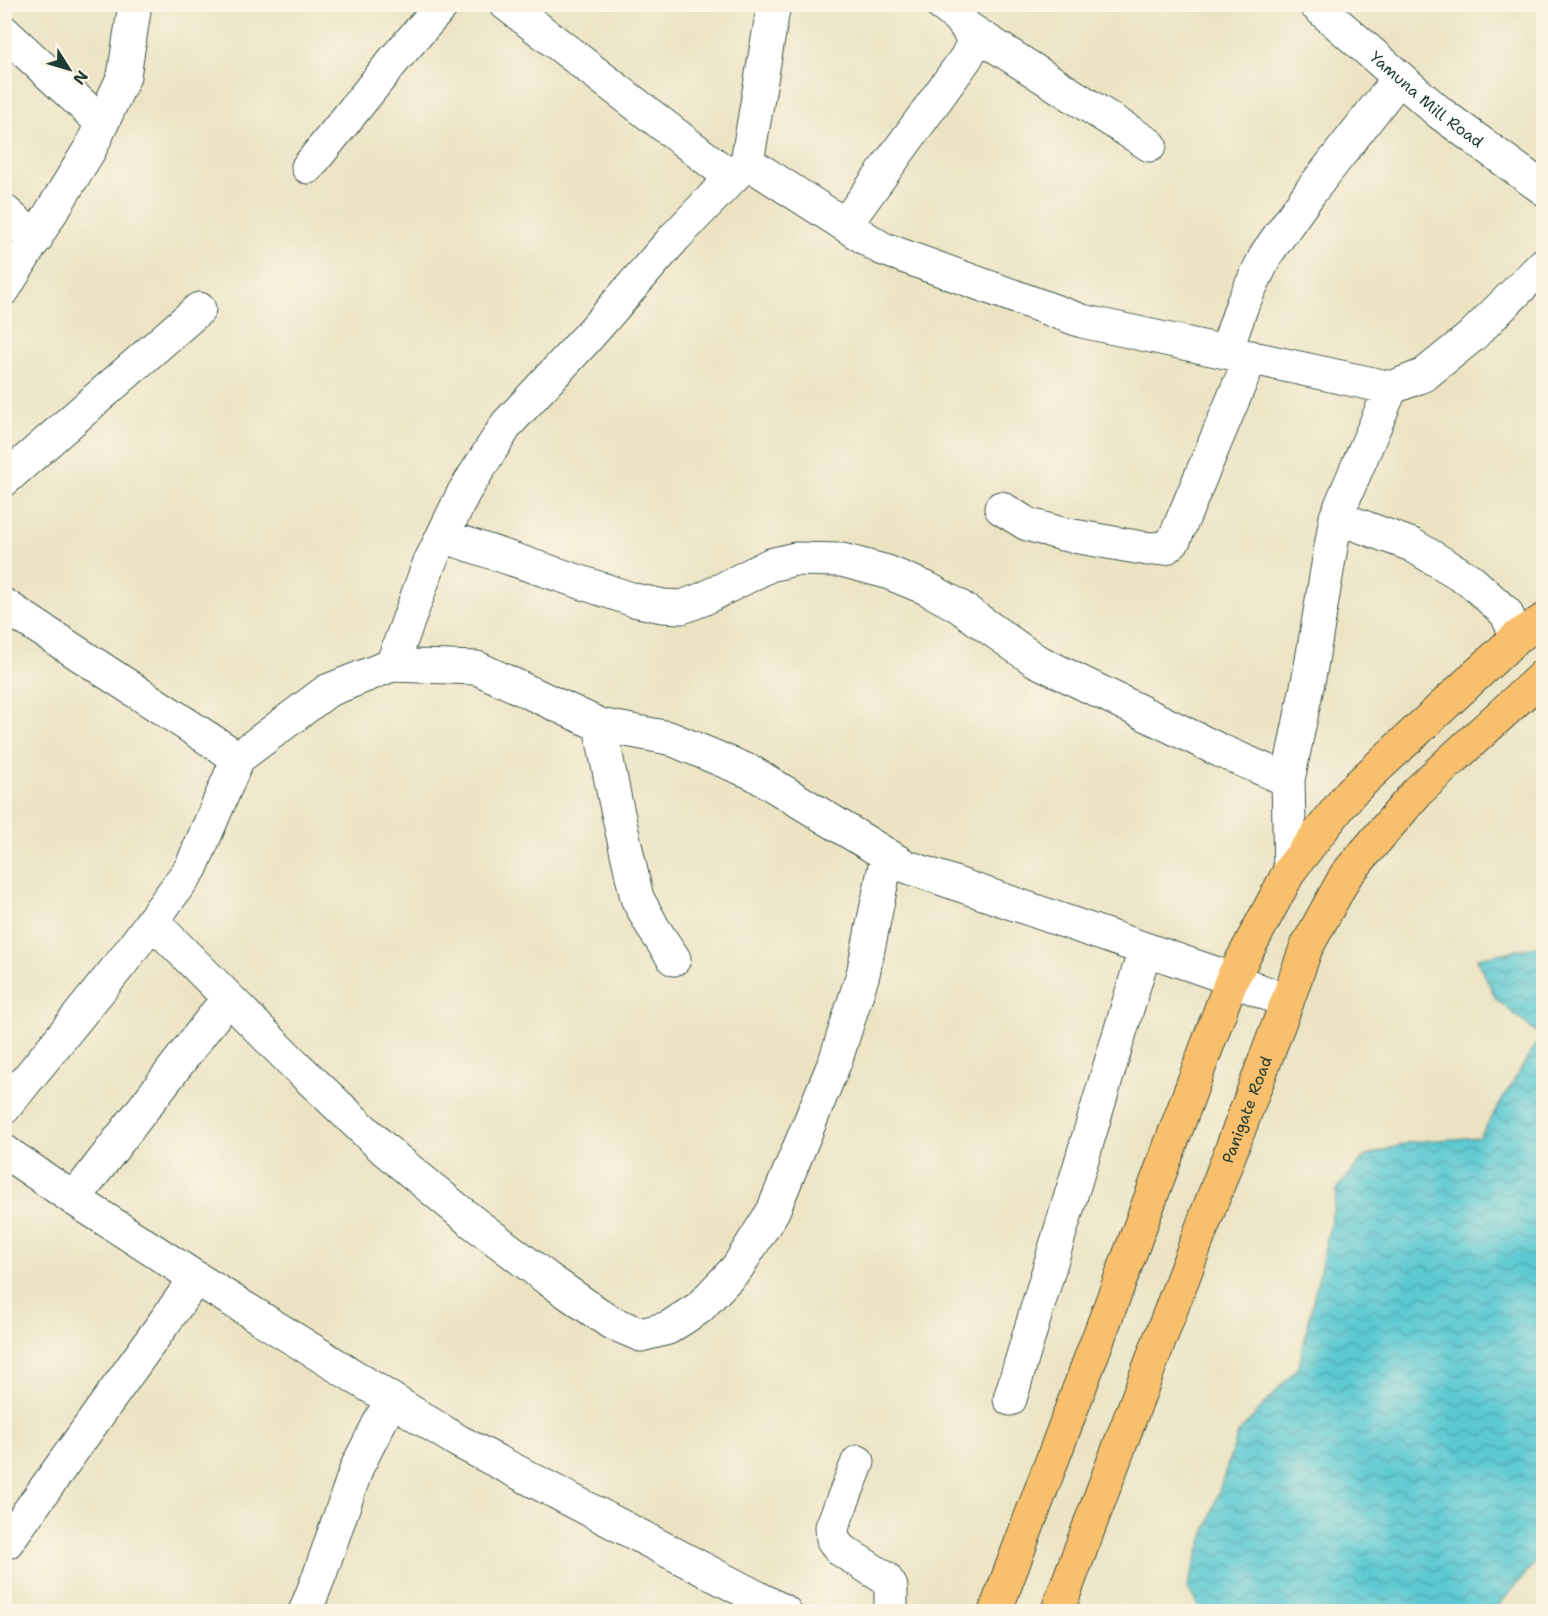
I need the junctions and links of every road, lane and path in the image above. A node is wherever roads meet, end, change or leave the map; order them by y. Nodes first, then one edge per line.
1 (135, 4) edge
2 (443, 4) edge
3 (506, 4) edge
4 (774, 4) edge
5 (941, 4) edge
6 (1315, 4) edge
7 (969, 29) junction
8 (4, 32) edge
9 (1399, 78) junction
10 (102, 123) junction
11 (1150, 145) dead end
12 (308, 167) dead end
13 (739, 170) junction
14 (1544, 189) edge
15 (4, 212) edge
16 (845, 225) junction
17 (36, 239) junction
18 (1544, 264) edge
19 (4, 289) edge
20 (200, 309) dead end
21 (1239, 355) junction
22 (1391, 388) junction
23 (4, 480) edge
24 (1001, 508) dead end
25 (1336, 517) junction
26 (443, 536) junction
27 (4, 605) edge
28 (1530, 629) edge
29 (392, 665) junction
30 (1544, 675) edge
31 (600, 724) junction
32 (238, 758) junction
33 (1288, 780) junction
34 (887, 856) junction
35 (1290, 870) junction
36 (152, 921) junction
37 (1145, 949) junction
38 (674, 959) dead end
39 (1232, 979) junction
40 (228, 998) junction
41 (1287, 1002) junction
42 (4, 1108) edge
43 (4, 1151) edge
44 (74, 1199) junction
45 (196, 1278) junction
46 (1010, 1399) dead end
47 (391, 1400) junction
48 (858, 1462) dead end
49 (4, 1540) edge
50 (305, 1611) edge
51 (785, 1611) edge
52 (891, 1611) edge
53 (995, 1611) edge
54 (1057, 1611) edge

1 - 10 street
2 - 12 street
3 - 13 street
4 - 13 street
5 - 7 street
6 - 9 street, Yamuna Mill Road
7 - 11 street
7 - 16 street
8 - 10 street
9 - 14 street, Yamuna Mill Road
9 - 21 street
10 - 17 street
13 - 16 street
13 - 26 street
15 - 17 street
16 - 21 street
17 - 19 street
18 - 22 street
20 - 23 street
21 - 22 street
21 - 24 street
22 - 25 street
25 - 28 street
25 - 33 street
26 - 29 street
26 - 33 street
27 - 32 street
28 - 35 main road
29 - 31 street
29 - 32 street
30 - 41 main road, Panigate Road
31 - 34 street
31 - 38 street
32 - 36 street
33 - 35 street
34 - 37 street
34 - 40 street
35 - 39 main road
36 - 40 street
36 - 42 street
37 - 39 street
37 - 46 street
39 - 41 street
39 - 53 main road
40 - 44 street
41 - 54 main road, Panigate Road
43 - 44 street
44 - 45 street
45 - 47 street
45 - 49 street
47 - 50 street
47 - 51 street
48 - 52 street

